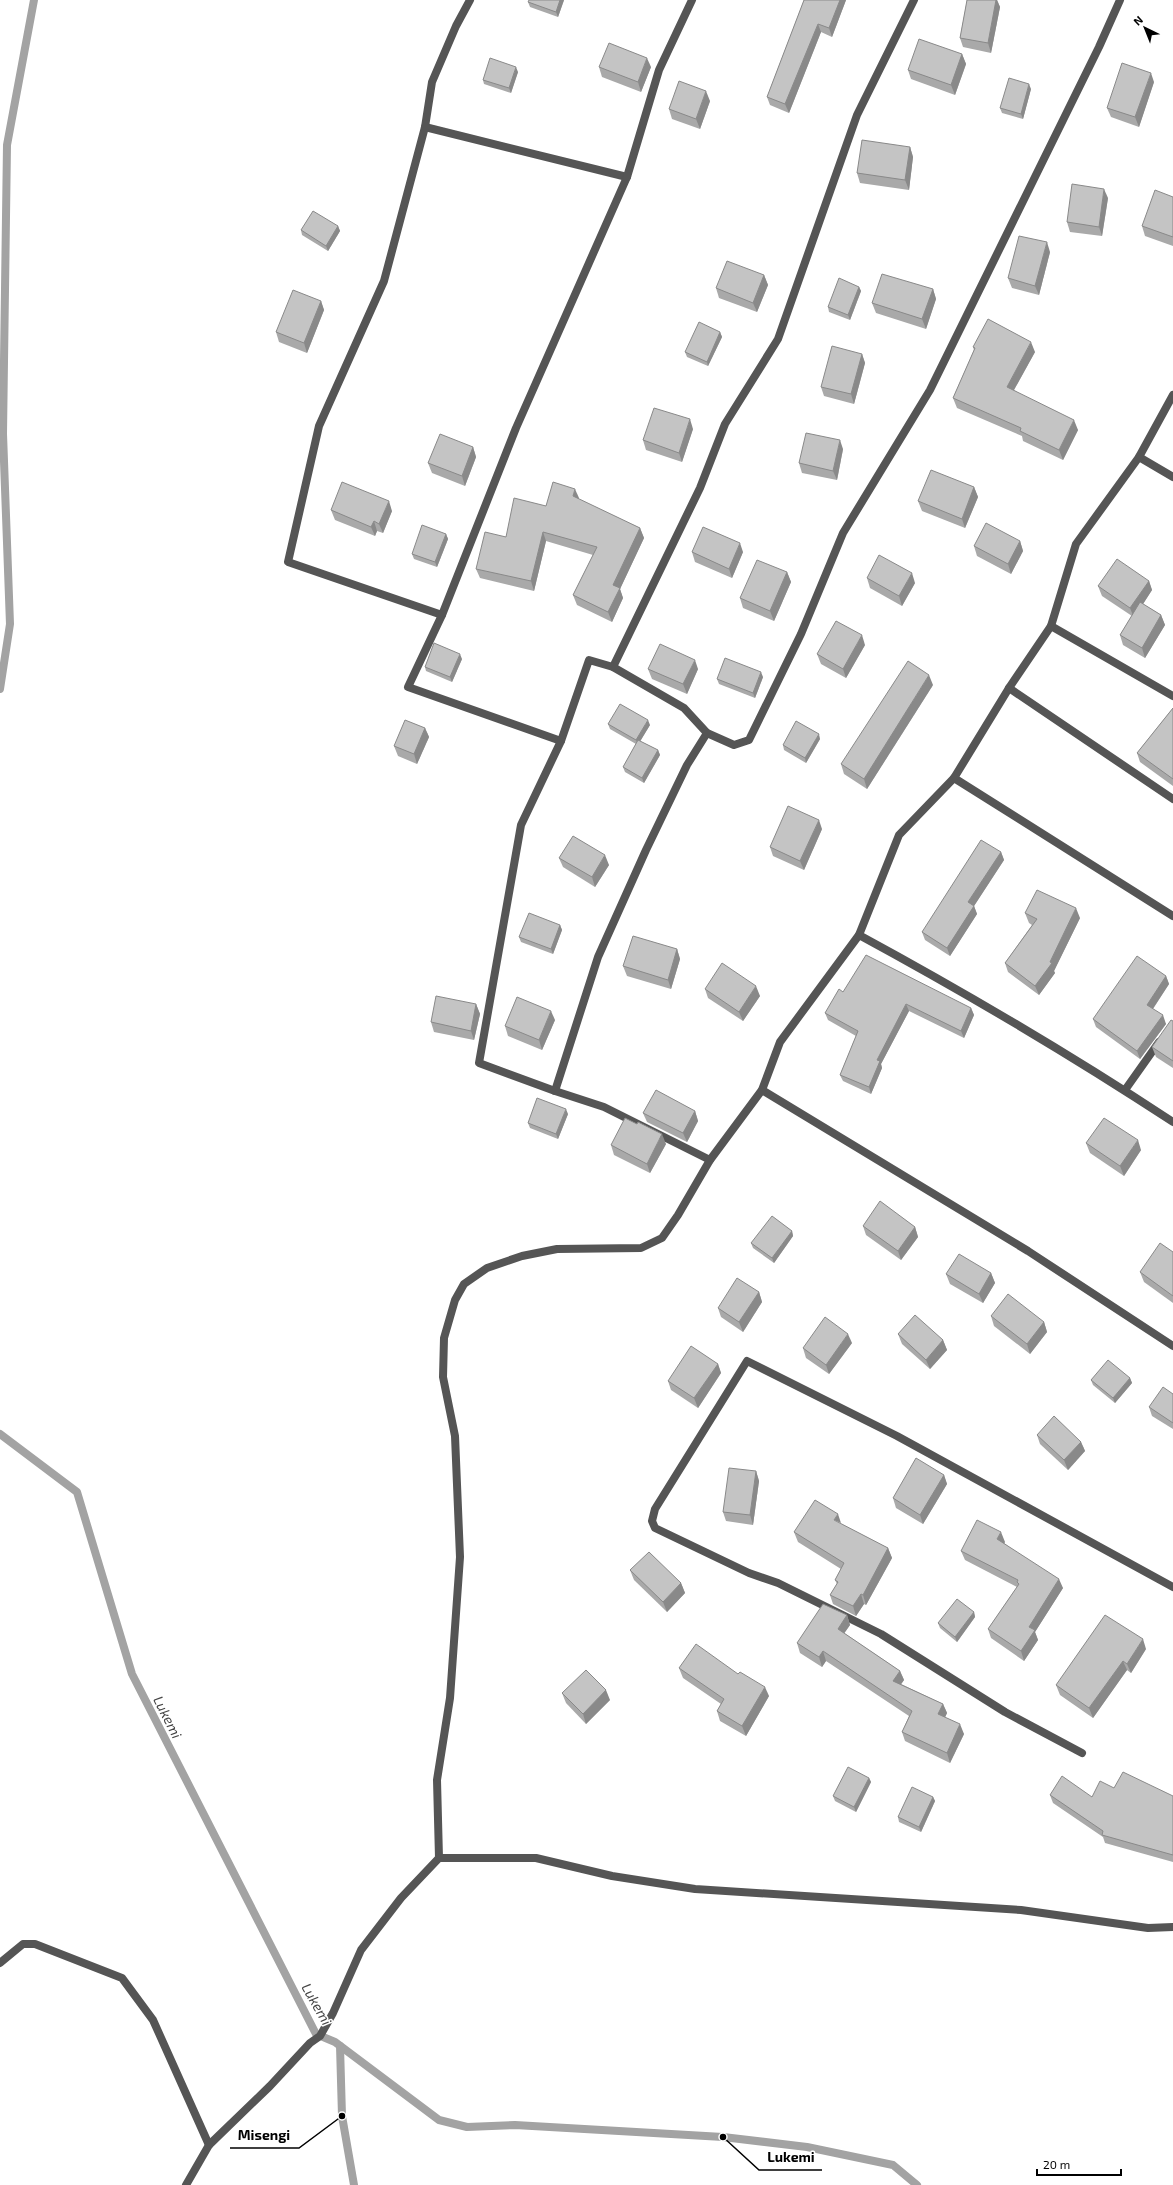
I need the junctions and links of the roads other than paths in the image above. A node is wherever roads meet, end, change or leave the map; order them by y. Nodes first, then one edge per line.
1 (470, 0) edge
2 (692, 0) edge
3 (914, 0) edge
4 (1120, 0) edge
5 (425, 127) junction
6 (627, 176) junction
7 (1173, 395) edge
8 (1140, 457) junction
9 (1173, 477) edge
10 (442, 615) junction
11 (1051, 626) junction
12 (613, 667) junction
13 (1008, 688) junction
14 (1173, 696) edge
15 (707, 733) junction
16 (561, 742) junction
17 (954, 778) junction
18 (1173, 799) edge
19 (1173, 916) edge
20 (859, 935) junction
21 (1164, 1035) edge
22 (762, 1090) junction
23 (1125, 1090) junction
24 (554, 1091) junction
25 (1173, 1122) edge
26 (710, 1160) junction
27 (1173, 1346) edge
28 (1173, 1587) edge
29 (1082, 1753) dead end
30 (439, 1858) junction
31 (1173, 1927) edge
32 (0, 1963) edge
33 (209, 2146) junction
34 (186, 2185) edge

1 - 5 street
2 - 6 street
3 - 12 street
4 - 15 street
5 - 6 street
5 - 10 street
6 - 10 street
7 - 8 street
8 - 9 street
8 - 11 street
10 - 16 street
11 - 13 street
11 - 14 street
12 - 15 street
12 - 16 street
13 - 17 street
13 - 18 street
15 - 24 street
16 - 24 street
17 - 19 street
17 - 20 street
20 - 22 street
20 - 23 street
21 - 23 street
22 - 26 street
22 - 27 street
23 - 25 street
24 - 26 street
26 - 30 street
28 - 29 street
30 - 31 street
30 - 33 street
32 - 33 street
33 - 34 street

